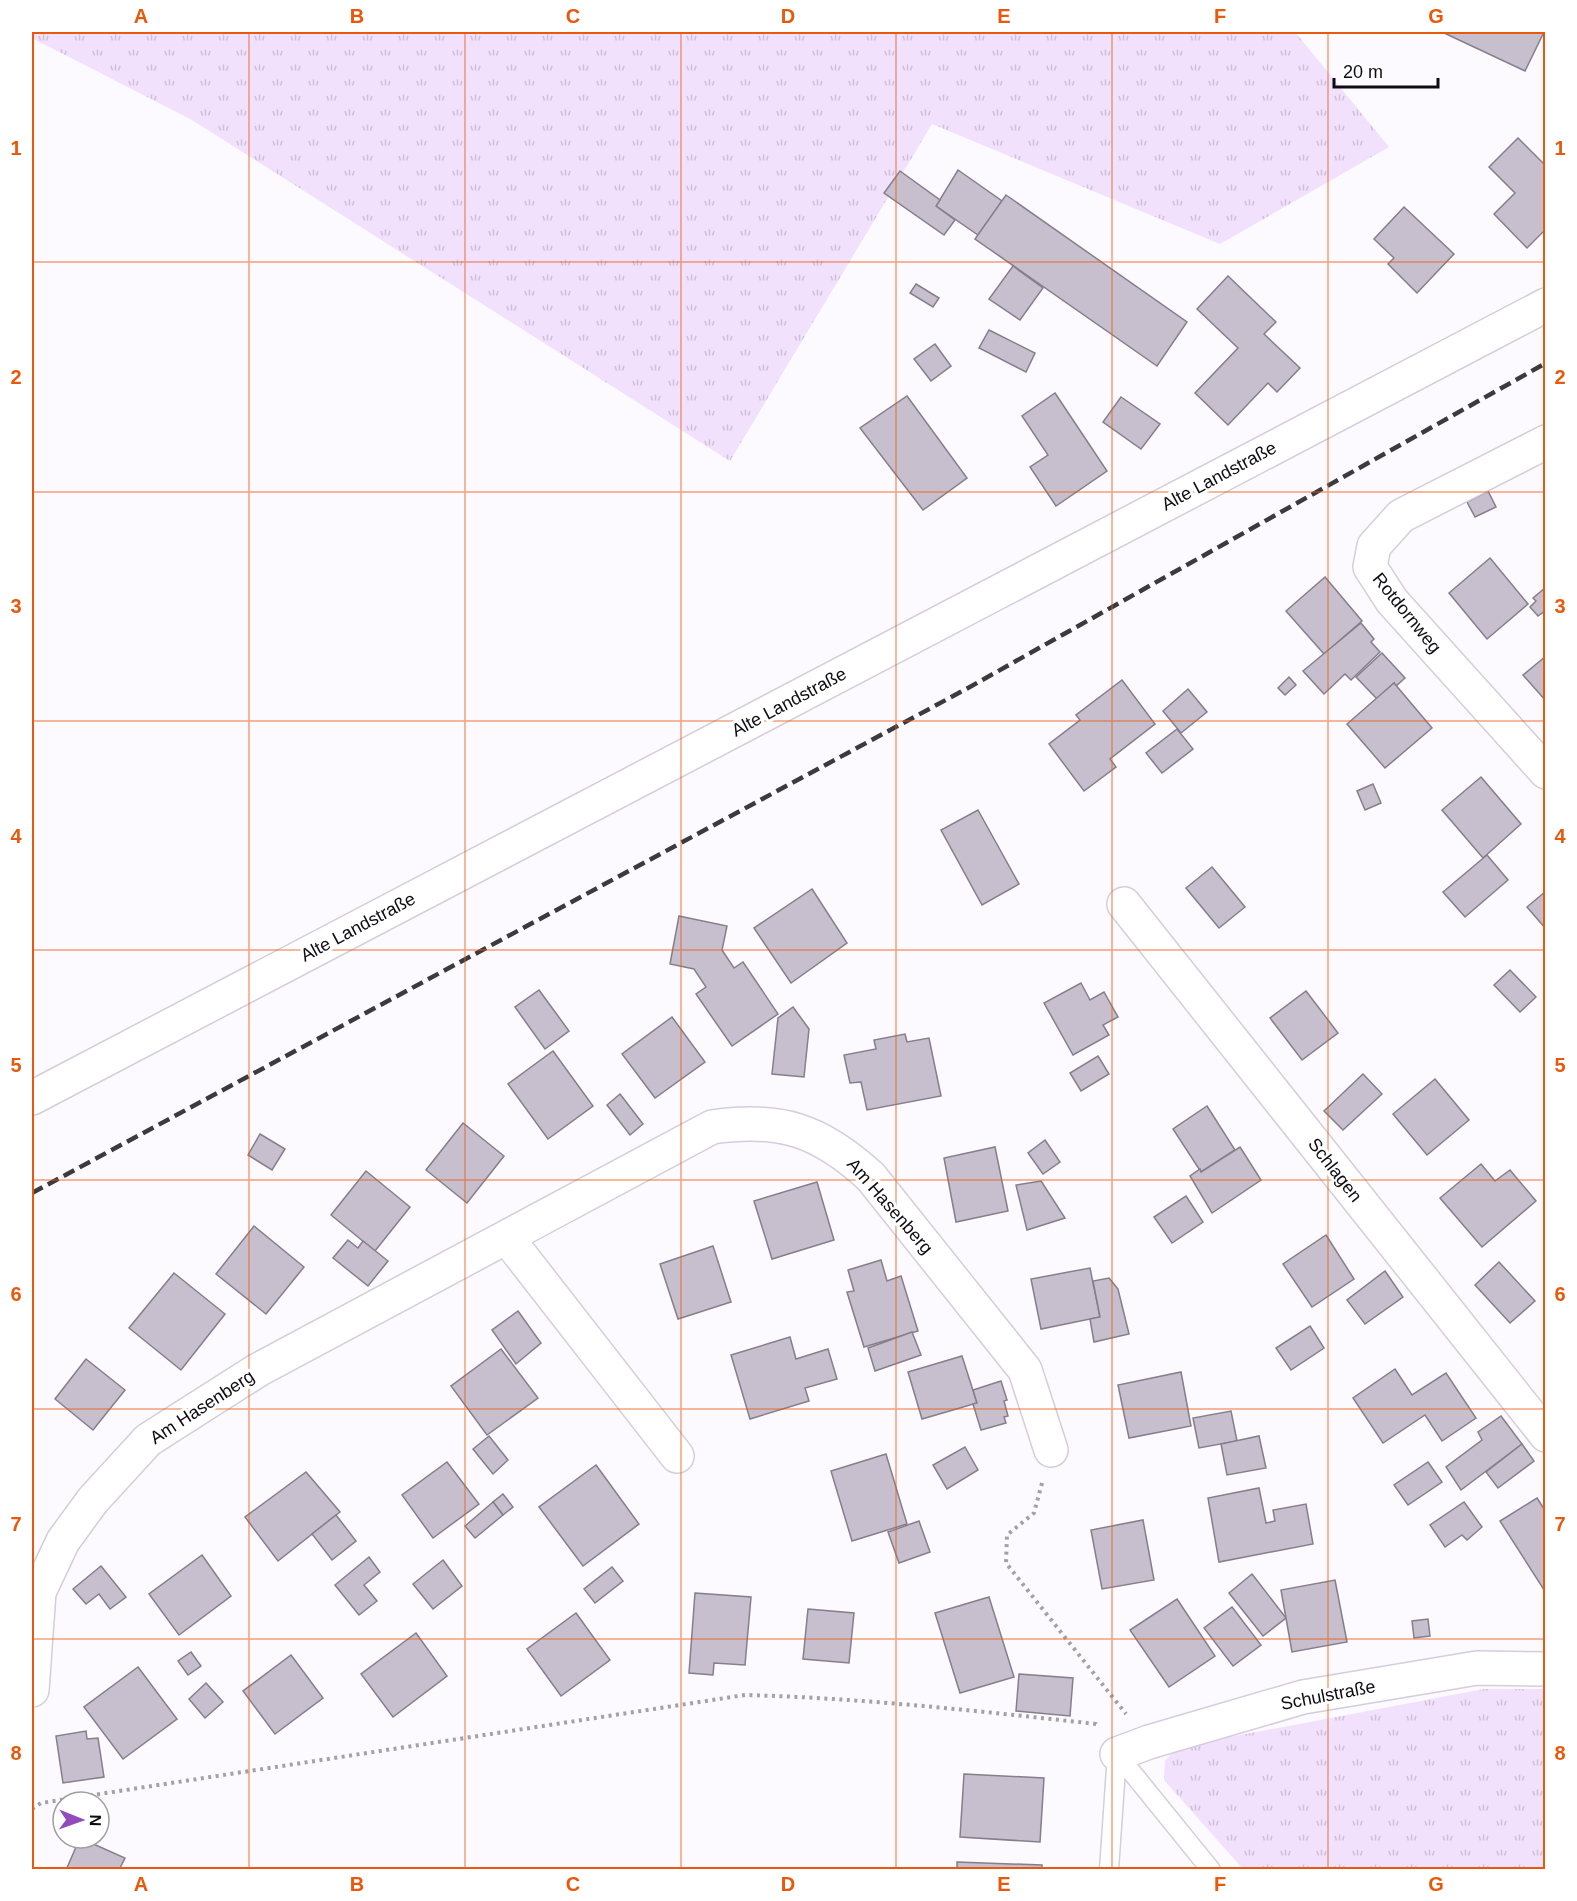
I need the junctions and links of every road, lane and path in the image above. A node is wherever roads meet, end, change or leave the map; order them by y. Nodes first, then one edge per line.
1 (1545, 305) edge
2 (1545, 442) edge
3 (1545, 772) edge
4 (1124, 904) dead end
5 (32, 1098) edge
6 (508, 1239) junction
7 (1545, 1435) edge
8 (1052, 1450) joint
9 (677, 1456) dead end
10 (1545, 1669) edge
11 (32, 1690) edge
12 (1149, 1742) junction
13 (1117, 1754) junction
14 (32, 1809) edge
15 (1109, 1869) edge
16 (1211, 1869) edge

1 - 5 street, Alte Landstraße
2 - 3 street, Rotdornweg
4 - 7 street, Schlagen
6 - 8 street, Am Hasenberg
6 - 9 street
6 - 11 street, Am Hasenberg
8 - 12 path
10 - 12 street, Schulstraße
12 - 13 street, Schulstraße
13 - 14 path
13 - 15 lane
13 - 16 lane

